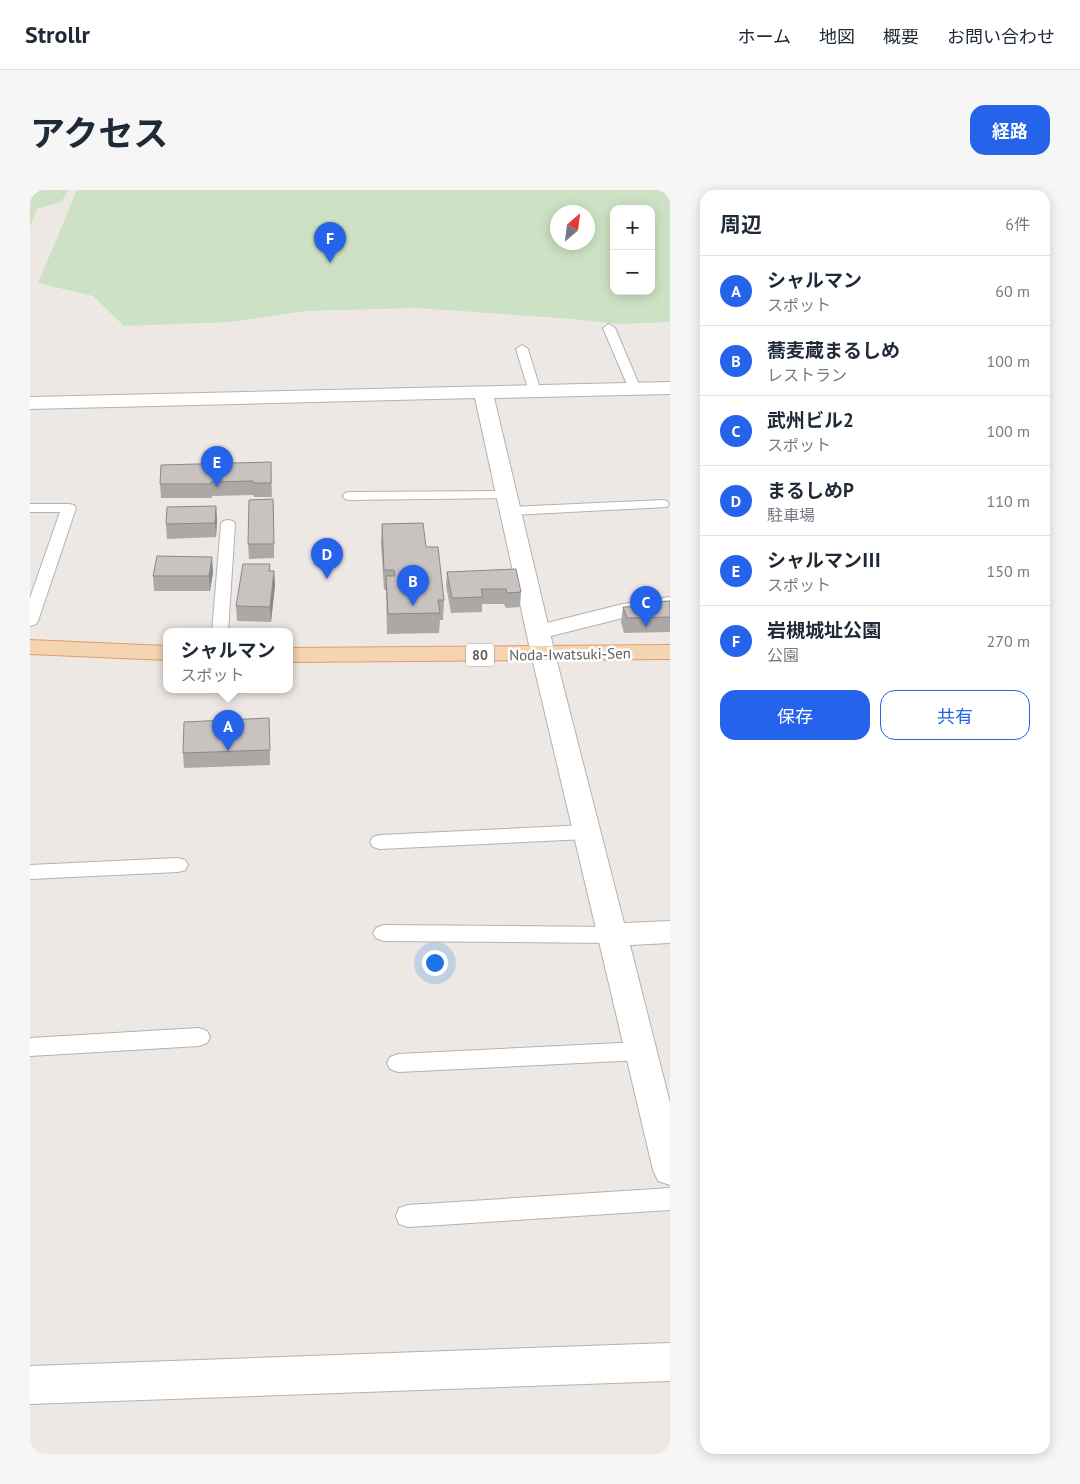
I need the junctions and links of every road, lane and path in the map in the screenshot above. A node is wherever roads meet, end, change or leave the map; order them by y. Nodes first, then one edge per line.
1 (610, 328) dead end
2 (522, 349) dead end
3 (670, 388) edge
4 (635, 389) junction
5 (535, 392) junction
6 (484, 394) junction
7 (30, 403) edge
8 (350, 496) dead end
9 (509, 503) junction
10 (662, 504) dead end
11 (30, 508) edge
12 (228, 524) dead end
13 (670, 604) edge
14 (30, 621) edge
15 (220, 628) edge
16 (541, 643) junction
17 (30, 648) edge
18 (670, 652) edge
19 (163, 653) edge
20 (293, 655) edge
21 (587, 832) junction
22 (380, 842) dead end
23 (178, 865) dead end
24 (30, 872) edge
25 (670, 932) edge
26 (383, 933) dead end
27 (613, 935) junction
28 (199, 1037) dead end
29 (30, 1047) edge
30 (641, 1051) junction
31 (398, 1062) dead end
32 (670, 1170) edge
33 (670, 1199) edge
34 (408, 1216) dead end
35 (670, 1362) edge
36 (30, 1386) edge

1 - 4 lane
2 - 5 lane
3 - 4 street
4 - 5 street
5 - 6 street
6 - 7 street
6 - 9 street
8 - 9 lane
9 - 10 lane
9 - 16 street
11 - 14 lane
12 - 15 lane
13 - 16 street
16 - 18 main road, Noda-Iwatsuki-Sen / 80
16 - 20 main road, Noda-Iwatsuki-Sen / 80
16 - 21 street
17 - 19 main road
21 - 22 lane
21 - 27 street
23 - 24 lane
25 - 27 street
26 - 27 lane
27 - 30 street
28 - 29 lane
30 - 31 lane
30 - 32 street
33 - 34 lane
35 - 36 street

